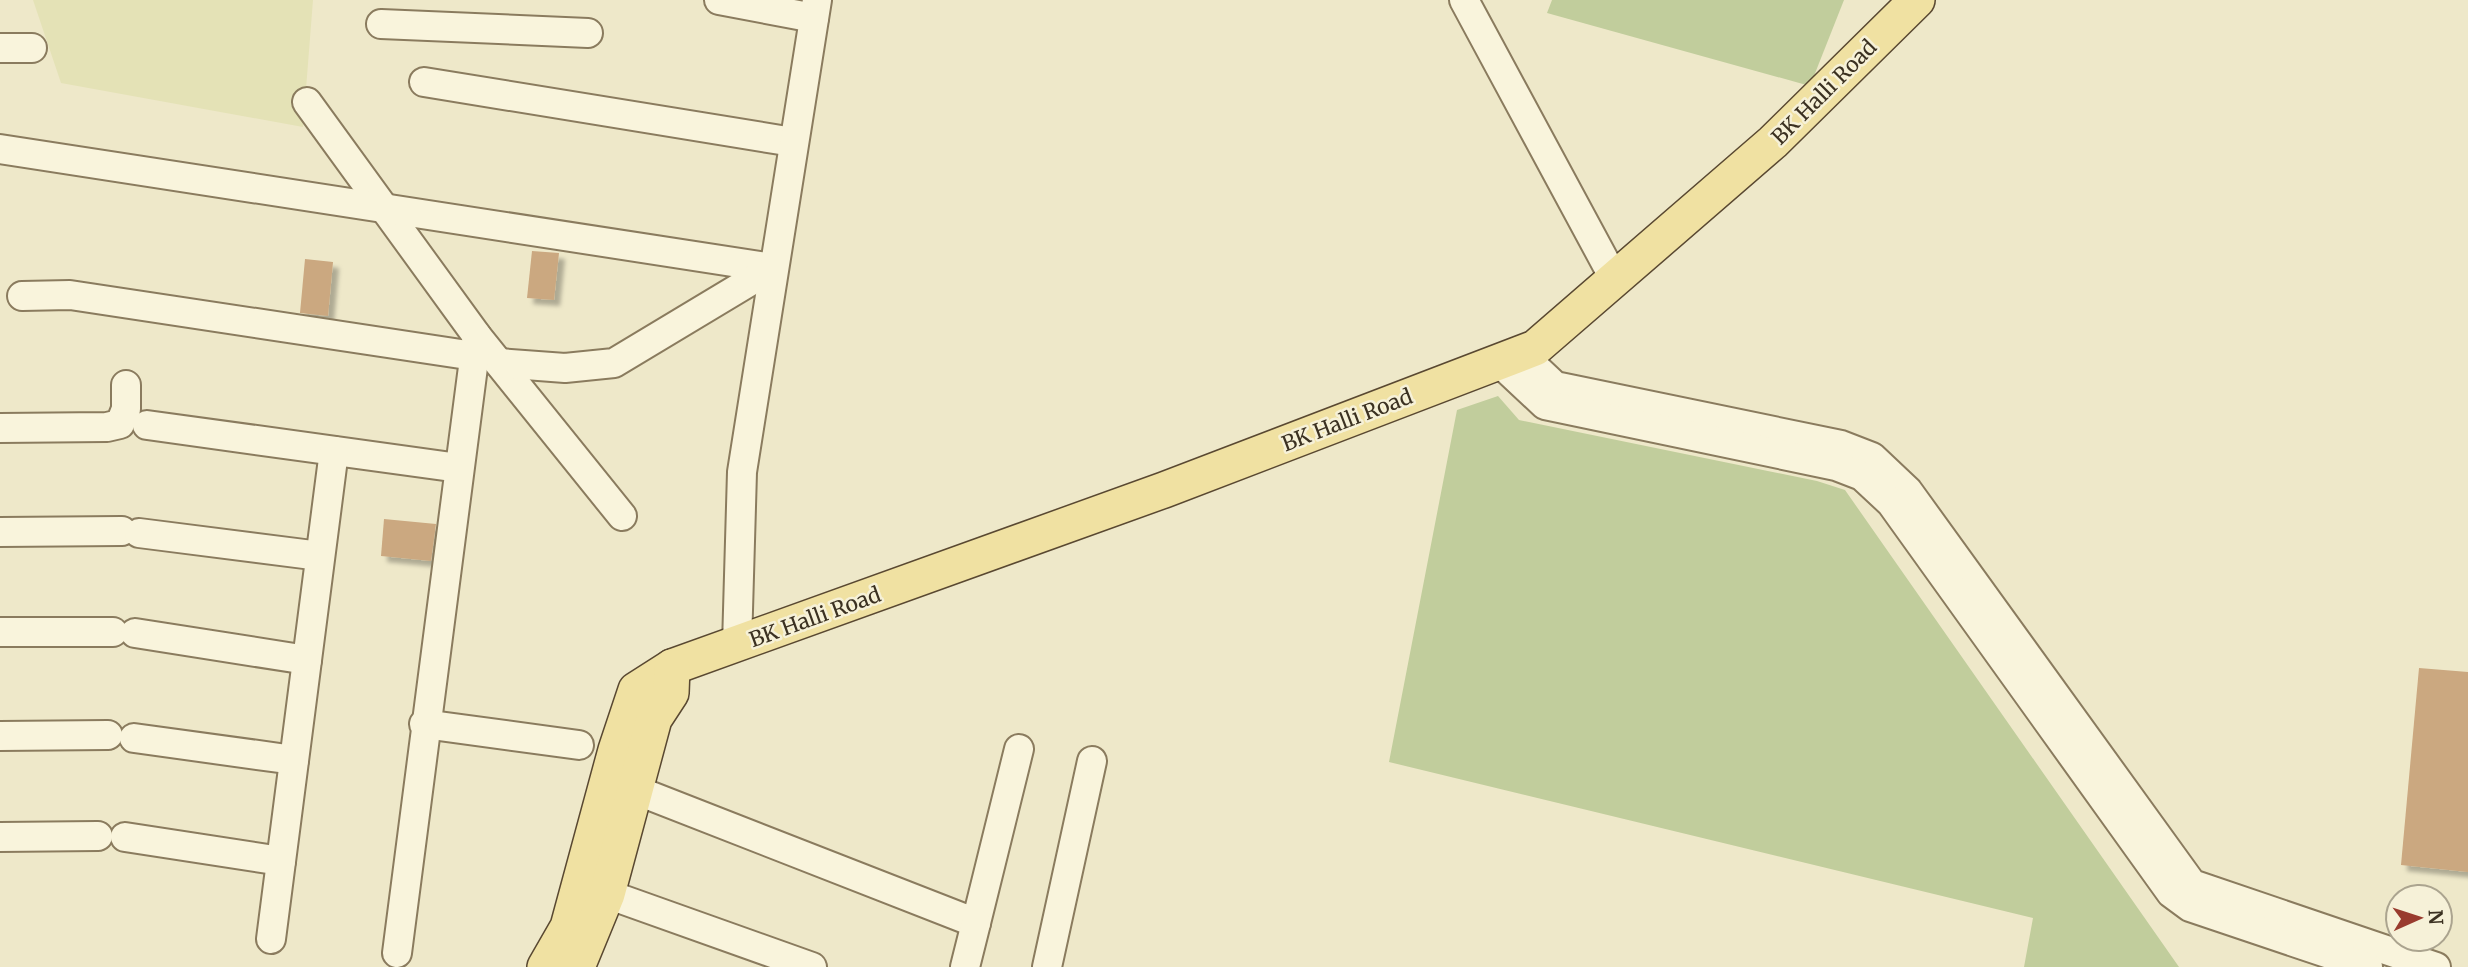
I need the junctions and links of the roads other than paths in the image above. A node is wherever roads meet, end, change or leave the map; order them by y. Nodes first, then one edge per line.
1 (719, 0) edge
2 (1464, 0) edge
3 (1917, 0) edge
4 (815, 9) edge
5 (381, 22) edge
6 (588, 33) dead end
7 (0, 47) edge
8 (32, 48) dead end
9 (424, 82) dead end
10 (307, 102) dead end
11 (793, 142) junction
12 (0, 149) edge
13 (385, 209) junction
14 (772, 268) junction
15 (1615, 280) junction
16 (22, 296) dead end
17 (483, 352) junction
18 (1510, 358) junction
19 (126, 385) dead end
20 (147, 425) dead end
21 (0, 428) edge
22 (334, 451) junction
23 (459, 468) junction
24 (622, 516) dead end
25 (0, 532) edge
26 (320, 556) junction
27 (0, 632) edge
28 (737, 645) junction
29 (307, 660) junction
30 (424, 724) junction
31 (0, 736) edge
32 (579, 745) dead end
33 (1019, 749) dead end
34 (294, 760) junction
35 (1092, 761) dead end
36 (622, 784) junction
37 (0, 837) edge
38 (281, 861) junction
39 (607, 894) junction
40 (976, 923) junction
41 (271, 939) dead end
42 (397, 953) dead end
43 (544, 967) edge
44 (577, 967) edge
45 (812, 967) edge
46 (965, 967) edge
47 (1047, 967) edge
48 (2368, 967) edge
49 (2436, 967) edge

1 - 4 street
2 - 15 street
3 - 15 main road, BK Halli Road
4 - 11 street
5 - 6 street
7 - 8 street
9 - 11 street
10 - 13 street
11 - 14 street
12 - 13 street
13 - 14 street
13 - 17 street
14 - 17 street
14 - 28 street
15 - 18 main road, BK Halli Road
16 - 17 street
17 - 23 street
17 - 24 street
18 - 28 main road, BK Halli Road
18 - 48 street
18 - 49 street
19 - 21 street
20 - 22 street
22 - 23 street
22 - 26 street
23 - 30 street
25 - 26 street
26 - 29 street
27 - 29 street
28 - 36 main road, BK Halli Road
29 - 34 street
30 - 32 street
30 - 42 street
31 - 34 street
33 - 40 street
34 - 38 street
35 - 47 street
36 - 39 main road, BK Halli Road
36 - 40 street
36 - 43 main road, BK Halli Road
37 - 38 street
38 - 41 street
39 - 44 main road, BK Halli Road
39 - 45 street
40 - 46 street

